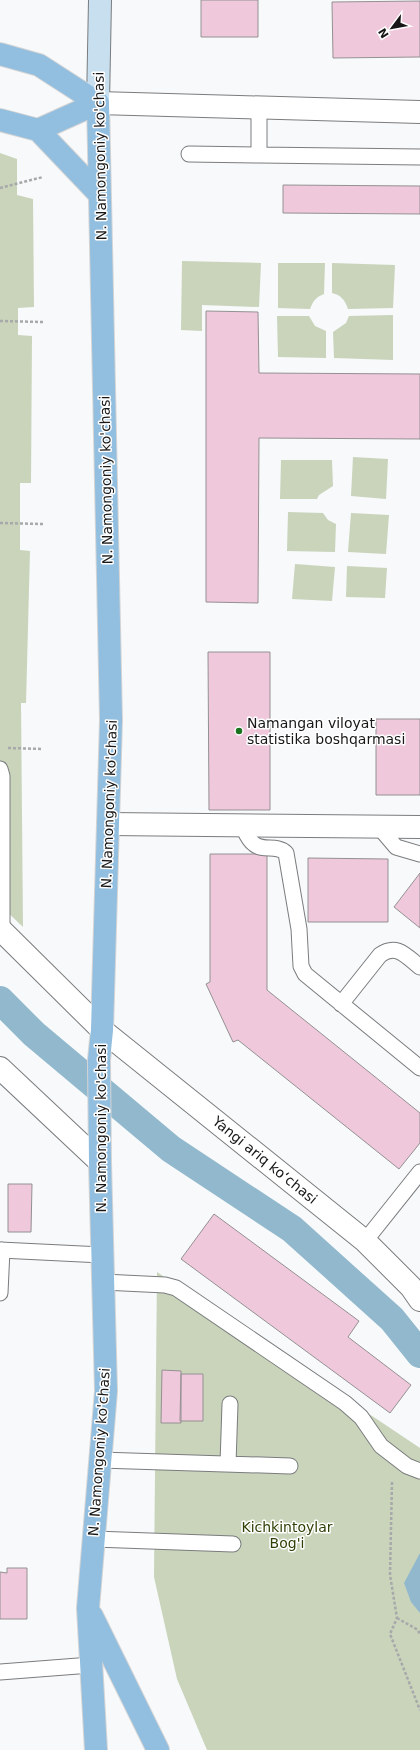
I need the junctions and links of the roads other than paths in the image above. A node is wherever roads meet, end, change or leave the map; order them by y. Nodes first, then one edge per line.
1 (100, 0) edge
2 (0, 54) edge
3 (98, 103) junction
4 (260, 108) junction
5 (420, 112) edge
6 (0, 120) edge
7 (38, 130) junction
8 (190, 154) dead end
9 (259, 155) junction
10 (420, 157) edge
11 (100, 195) junction
12 (0, 768) edge
13 (108, 824) junction
14 (242, 825) junction
15 (379, 827) junction
16 (420, 827) edge
17 (420, 854) edge
18 (1, 930) edge
19 (420, 967) edge
20 (341, 1004) junction
21 (102, 1030) junction
22 (0, 1068) edge
23 (420, 1068) edge
24 (100, 1162) junction
25 (420, 1172) edge
26 (366, 1241) junction
27 (1, 1250) edge
28 (102, 1255) junction
29 (103, 1282) junction
30 (0, 1293) edge
31 (420, 1300) edge
32 (230, 1404) dead end
33 (100, 1460) junction
34 (228, 1464) junction
35 (290, 1466) dead end
36 (420, 1471) edge
37 (94, 1539) junction
38 (233, 1544) dead end
39 (88, 1608) junction
40 (91, 1665) junction
41 (0, 1672) edge
42 (96, 1750) edge
43 (158, 1750) edge

1 - 3 main road, N. Namongoniy ko'chasi
2 - 3 main road
3 - 4 street
3 - 7 main road
3 - 11 main road, N. Namongoniy ko'chasi
4 - 5 street
4 - 9 lane
6 - 7 main road
7 - 11 main road
8 - 9 lane
9 - 10 lane
11 - 13 main road, N. Namongoniy ko'chasi
12 - 18 lane
13 - 14 street
13 - 21 main road, N. Namongoniy ko'chasi
14 - 15 street
14 - 20 lane
15 - 16 street
15 - 17 lane
18 - 21 street, Yangi ariq ko‘chasi
19 - 20 lane
20 - 23 lane
21 - 24 main road, N. Namongoniy ko'chasi
21 - 26 street, Yangi ariq ko‘chasi
22 - 24 street
24 - 28 main road, N. Namongoniy ko'chasi
25 - 26 lane
26 - 31 street, Yangi ariq ko‘chasi
27 - 28 lane
27 - 30 lane
28 - 29 main road, N. Namongoniy ko'chasi
29 - 33 main road, N. Namongoniy ko'chasi
29 - 36 lane
32 - 34 lane
33 - 34 lane
33 - 37 main road, N. Namongoniy ko'chasi
34 - 35 lane
37 - 38 lane
37 - 39 main road, N. Namongoniy ko'chasi
39 - 40 main road, N. Namongoniy ko'chasi
39 - 43 main road
40 - 41 lane
40 - 42 main road, N. Namongoniy ko'chasi

